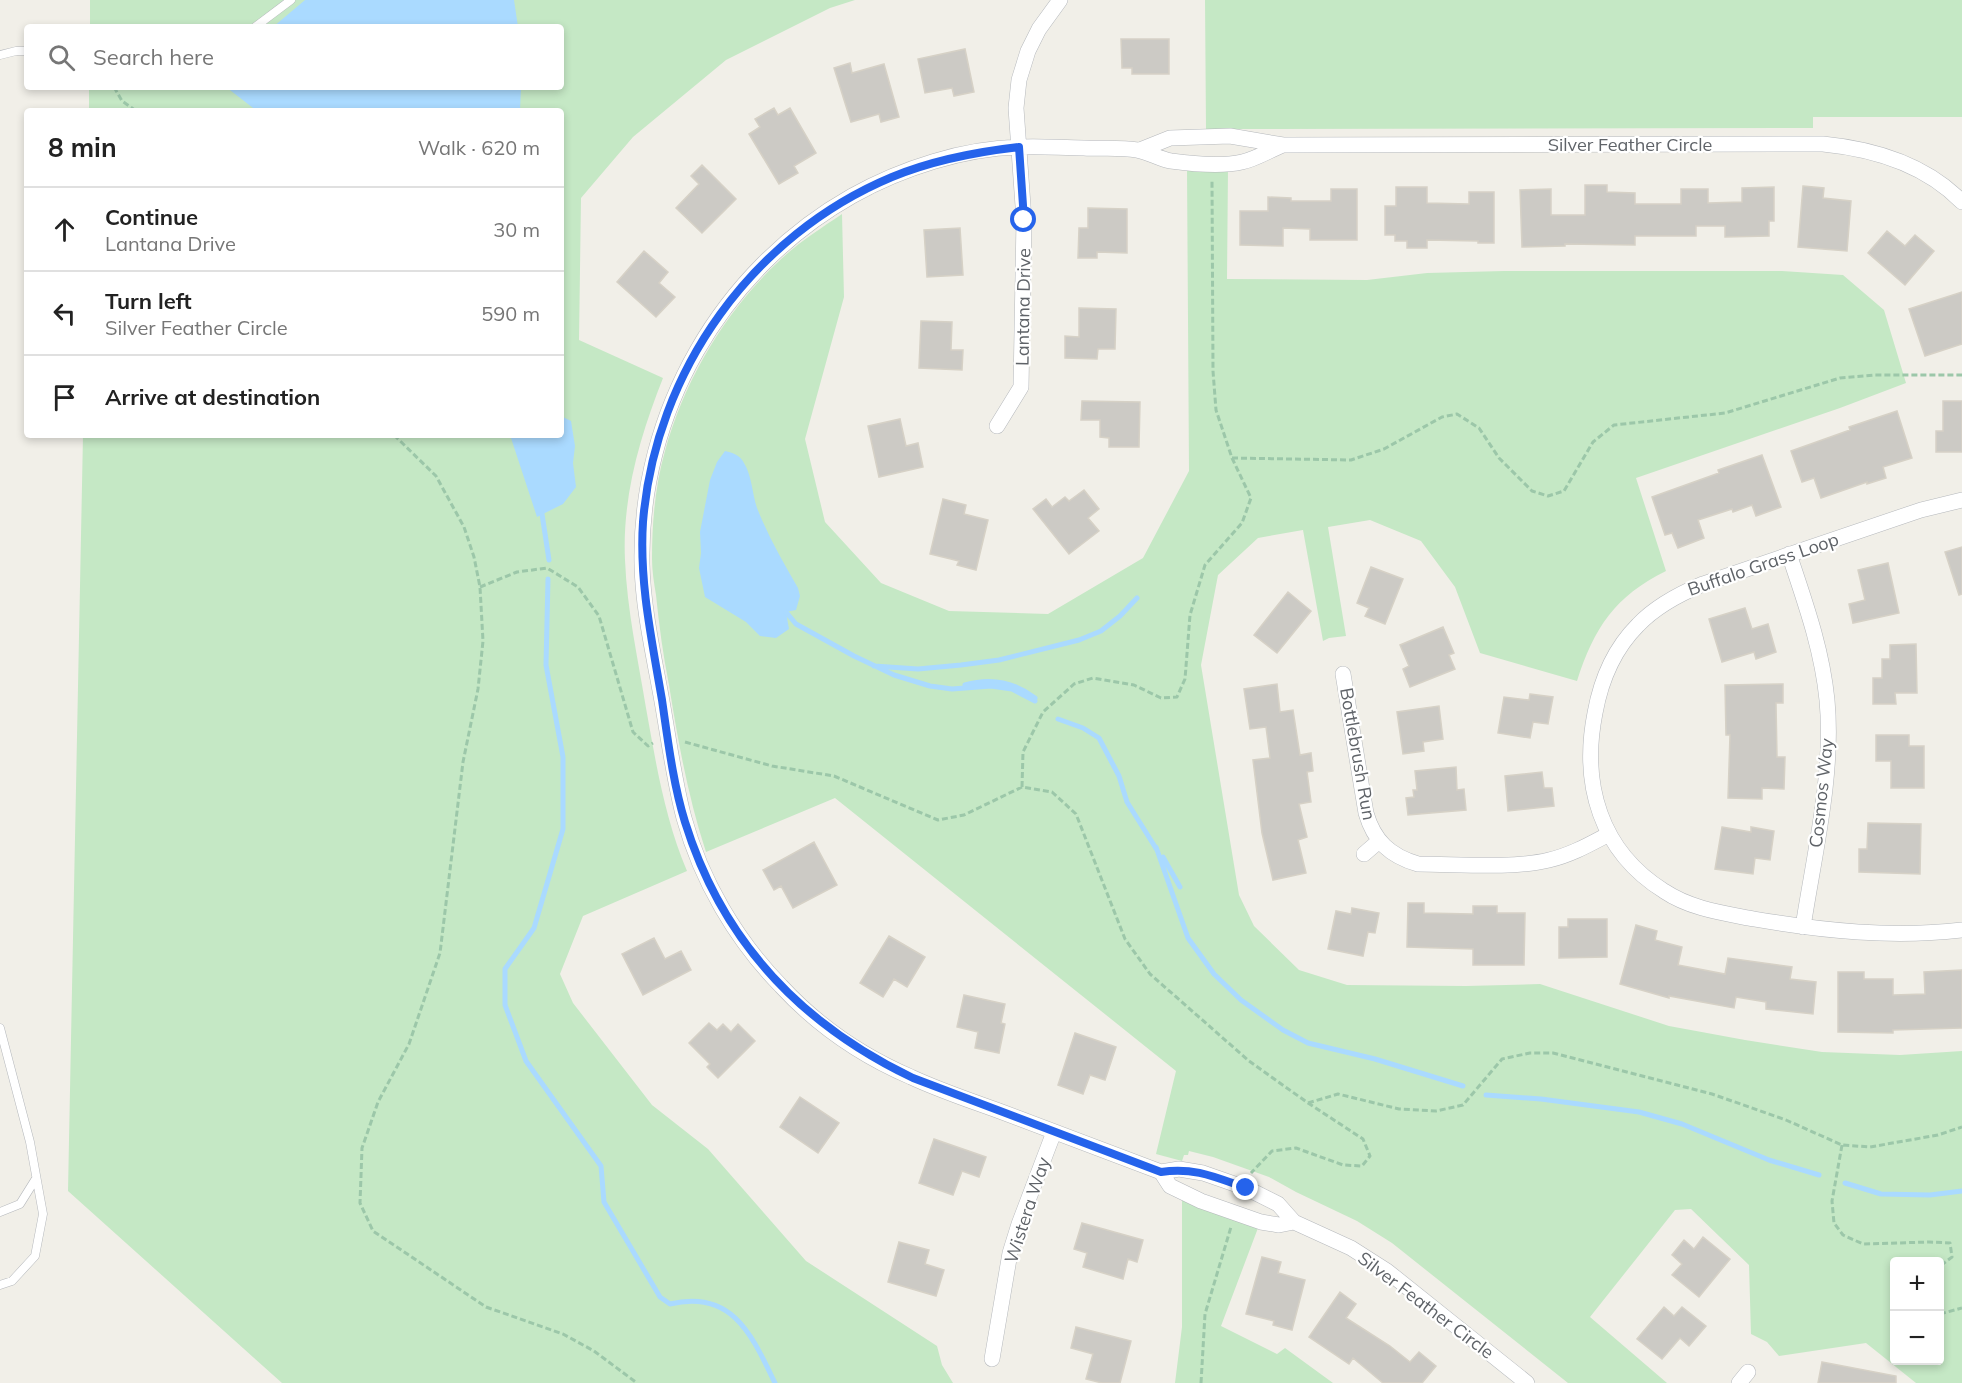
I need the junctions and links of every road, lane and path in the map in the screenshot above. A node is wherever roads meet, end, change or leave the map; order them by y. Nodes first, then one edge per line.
1 (291, 0) edge
2 (1060, 0) edge
3 (259, 24) edge
4 (24, 51) edge
5 (0, 55) edge
6 (116, 90) edge
7 (132, 108) edge
8 (1283, 145) junction
9 (1019, 147) junction
10 (1140, 150) junction
11 (1212, 164) junction
12 (1962, 202) edge
13 (1962, 375) edge
14 (997, 426) dead end
15 (397, 438) edge
16 (1232, 458) junction
17 (1962, 500) edge
18 (1789, 554) junction
19 (480, 587) junction
20 (1343, 674) dead end
21 (668, 737) junction
22 (1022, 787) junction
23 (1609, 834) junction
24 (1379, 841) junction
25 (1364, 854) dead end
26 (1803, 927) junction
27 (1962, 930) edge
28 (0, 1028) edge
29 (1308, 1103) junction
30 (1962, 1127) edge
31 (1054, 1131) junction
32 (1842, 1145) junction
33 (1161, 1172) junction
34 (1250, 1174) dead end
35 (35, 1180) junction
36 (0, 1212) edge
37 (1294, 1222) junction
38 (1231, 1227) dead end
39 (1944, 1263) edge
40 (0, 1285) edge
41 (1962, 1308) edge
42 (1944, 1313) edge
43 (992, 1359) dead end
44 (637, 1383) edge
45 (1201, 1383) edge
46 (1527, 1383) edge

1 - 3 lane
2 - 9 street, Lantana Drive
4 - 5 lane
6 - 7 path
8 - 10 street, Silver Feather Circle
8 - 11 street, Silver Feather Circle
8 - 12 street, Silver Feather Circle
9 - 10 street, Silver Feather Circle
9 - 14 street, Lantana Drive
9 - 21 street, Silver Feather Circle
10 - 11 street, Silver Feather Circle
11 - 16 path
13 - 16 path
15 - 19 path
16 - 22 path
17 - 18 street, Buffalo Grass Loop
18 - 23 street, Buffalo Grass Loop
18 - 26 street, Cosmos Way
19 - 21 path
19 - 44 path
20 - 24 street, Bottlebrush Run
21 - 22 path
21 - 31 street, Silver Feather Circle
22 - 29 path
23 - 24 street, Bottlebrush Run
23 - 26 street, Buffalo Grass Loop
24 - 25 street
26 - 27 street, Buffalo Grass Loop
28 - 35 lane
29 - 32 path
29 - 34 path
30 - 32 path
31 - 33 street, Silver Feather Circle
31 - 43 street, Wistera Way
32 - 39 path
33 - 37 street
33 - 37 street, Silver Feather Circle
35 - 36 lane
35 - 40 lane
37 - 46 street, Silver Feather Circle
38 - 45 path
41 - 42 path

